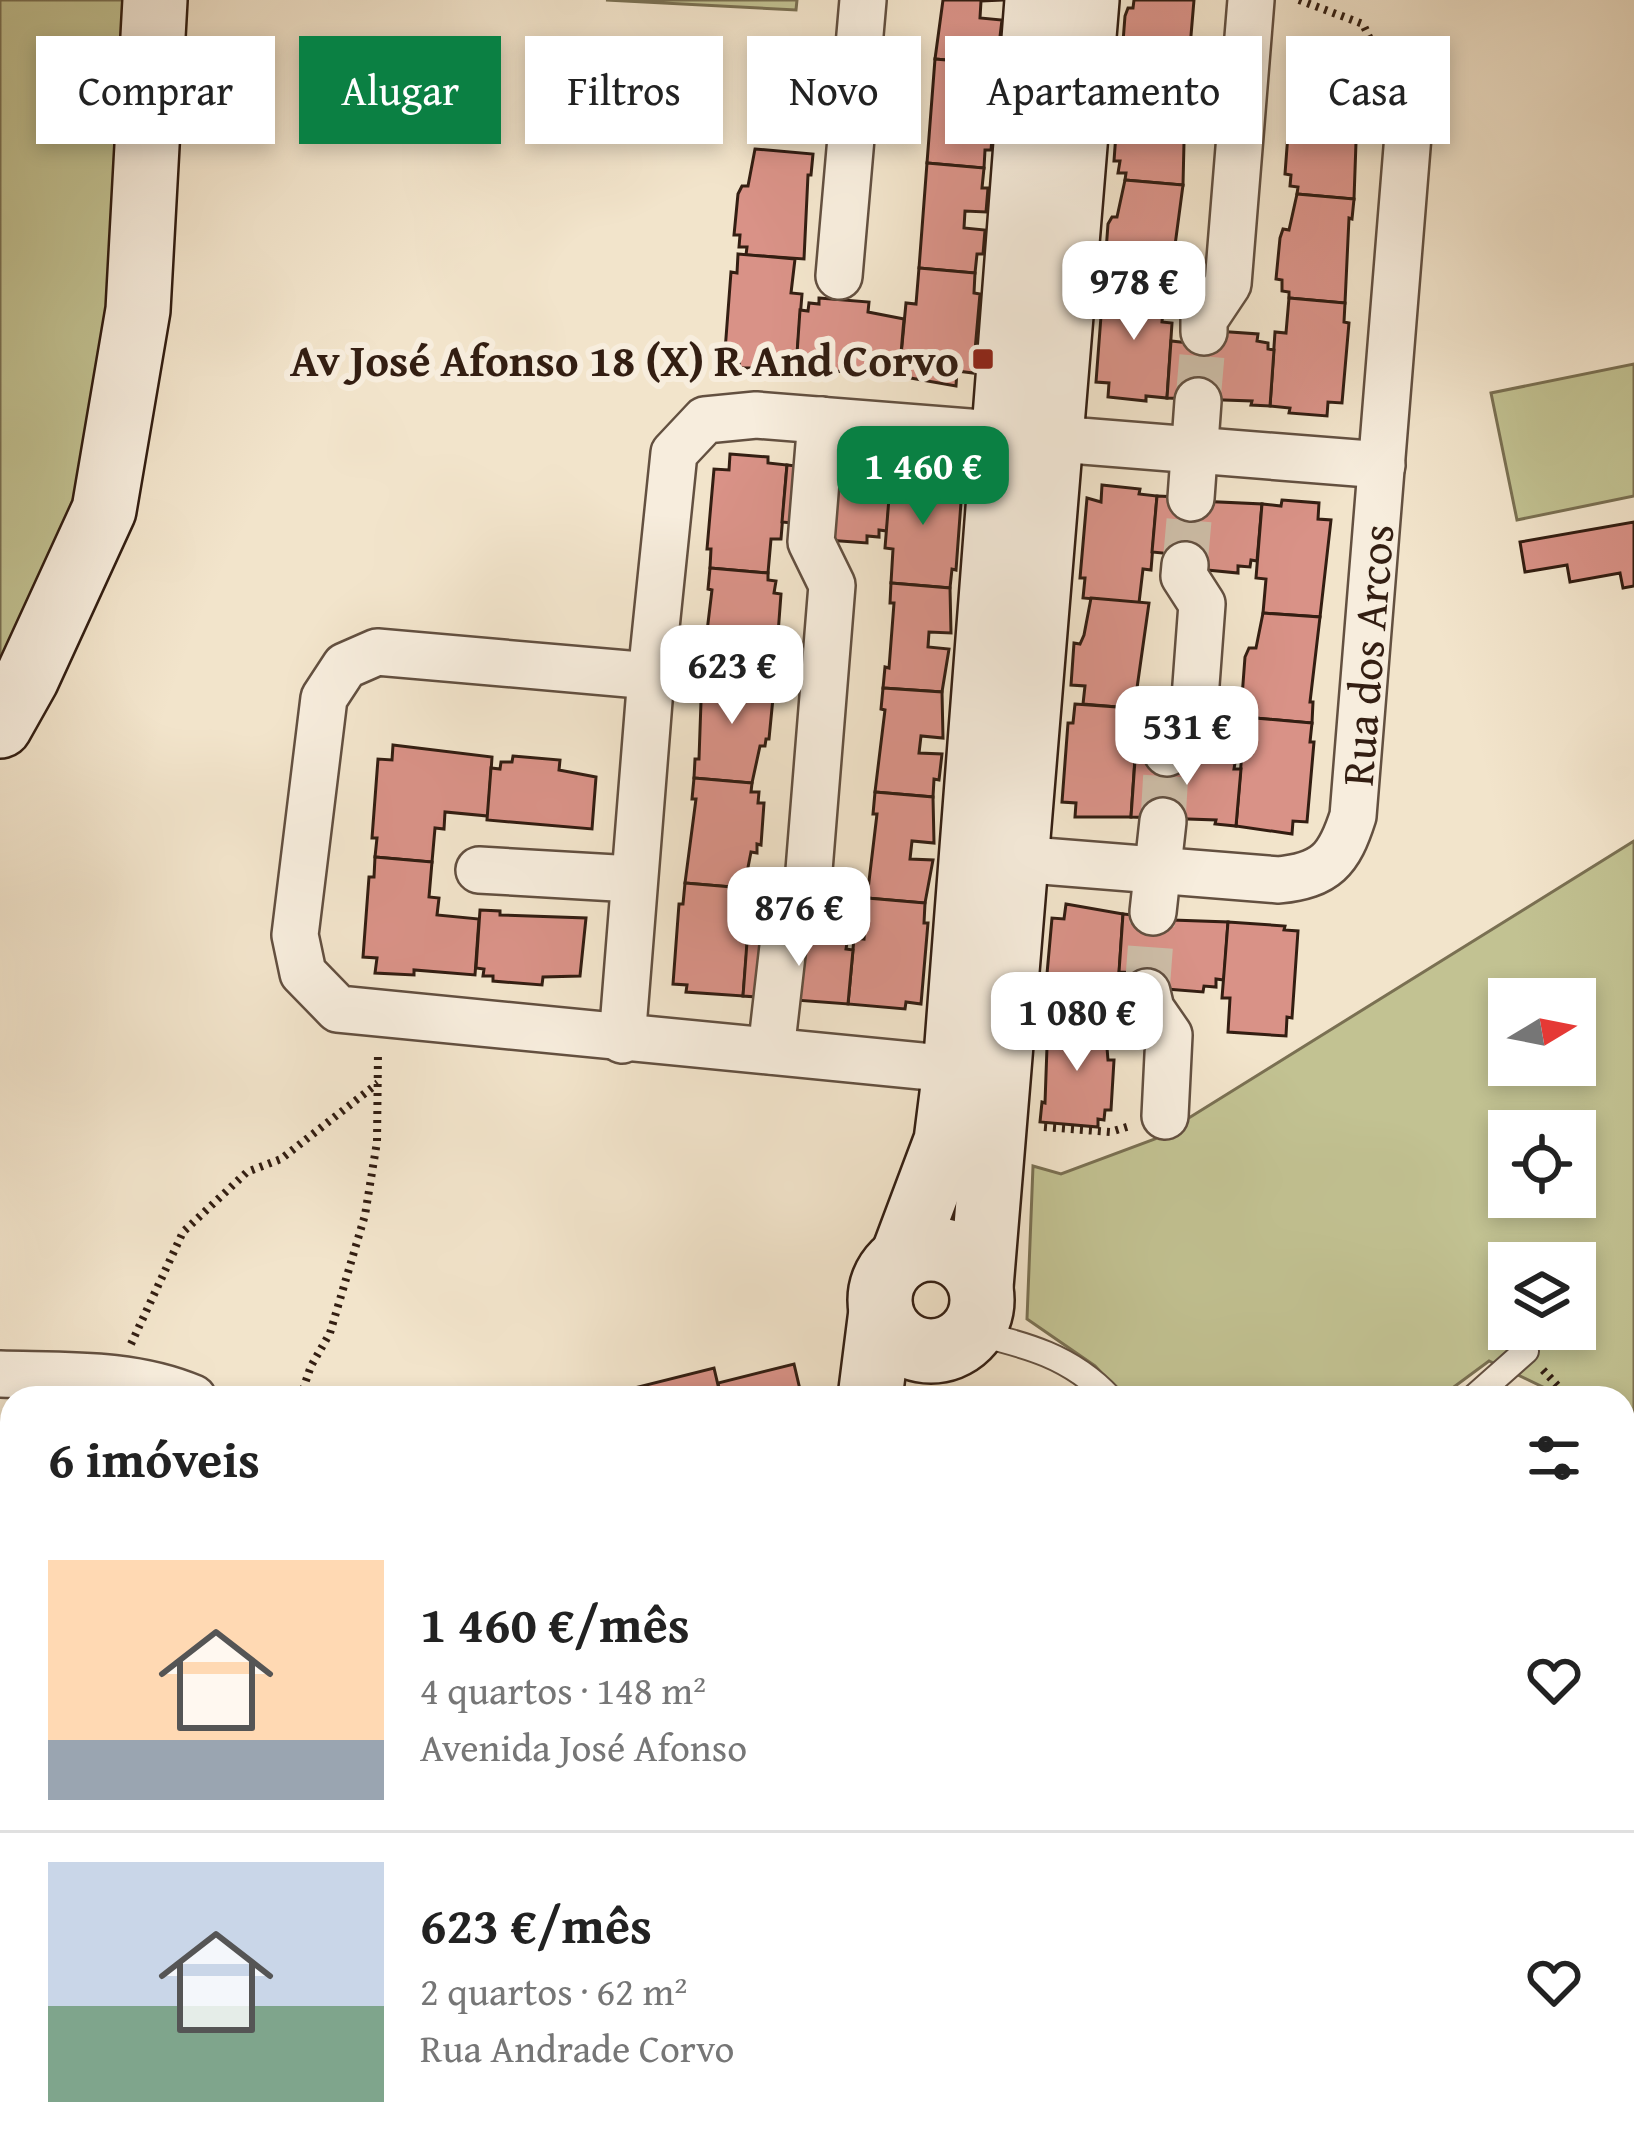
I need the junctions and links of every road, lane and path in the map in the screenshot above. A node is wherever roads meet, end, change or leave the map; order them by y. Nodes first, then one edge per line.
1 (155, 0) edge
2 (863, 0) edge
3 (1037, 0) edge
4 (1087, 0) edge
5 (1251, 0) edge
6 (1299, 0) edge
7 (1369, 36) edge
8 (1406, 144) edge
9 (839, 276) dead end
10 (1204, 332) tunnel mouth
11 (1198, 401) tunnel mouth
12 (821, 420) junction
13 (1028, 435) junction
14 (1195, 448) junction
15 (1382, 465) junction
16 (1191, 498) tunnel mouth
17 (1185, 565) tunnel mouth
18 (651, 676) junction
19 (0, 726) edge
20 (1167, 753) tunnel mouth
21 (1162, 821) tunnel mouth
22 (1017, 859) junction
23 (479, 871) dead end
24 (634, 880) junction
25 (1156, 891) junction
26 (1147, 992) tunnel mouth
27 (358, 1011) junction
28 (622, 1040) junction
29 (771, 1052) junction
30 (378, 1083) junction
31 (983, 1089) junction
32 (1165, 1116) joint
33 (891, 1284) junction
34 (971, 1321) junction
35 (1526, 1351) dead end
36 (0, 1374) edge
37 (117, 1378) junction
38 (153, 1386) edge
39 (304, 1386) edge
40 (872, 1386) edge
41 (929, 1386) edge
42 (1099, 1386) edge
43 (1487, 1386) edge

1 - 19 street
2 - 9 street
3 - 13 street
4 - 13 street
5 - 10 street
6 - 7 path
8 - 15 street, Rua dos Arcos
11 - 14 street
12 - 13 street
12 - 18 street
12 - 29 street
13 - 14 street
13 - 22 street
13 - 31 street
14 - 15 street
14 - 16 street
15 - 25 street, Rua dos Arcos
17 - 20 street
18 - 24 street
18 - 27 street
21 - 25 street
22 - 25 street, Rua dos Arcos
22 - 31 street
23 - 24 street
24 - 28 street
26 - 32 street
27 - 28 street
27 - 30 path
28 - 29 street
29 - 31 street
30 - 37 path
30 - 39 path
31 - 32 path
31 - 33 street
31 - 34 street
33 - 34 street
33 - 34 street
33 - 40 street
34 - 41 street
34 - 42 lane
35 - 43 lane
36 - 37 street
37 - 38 street

